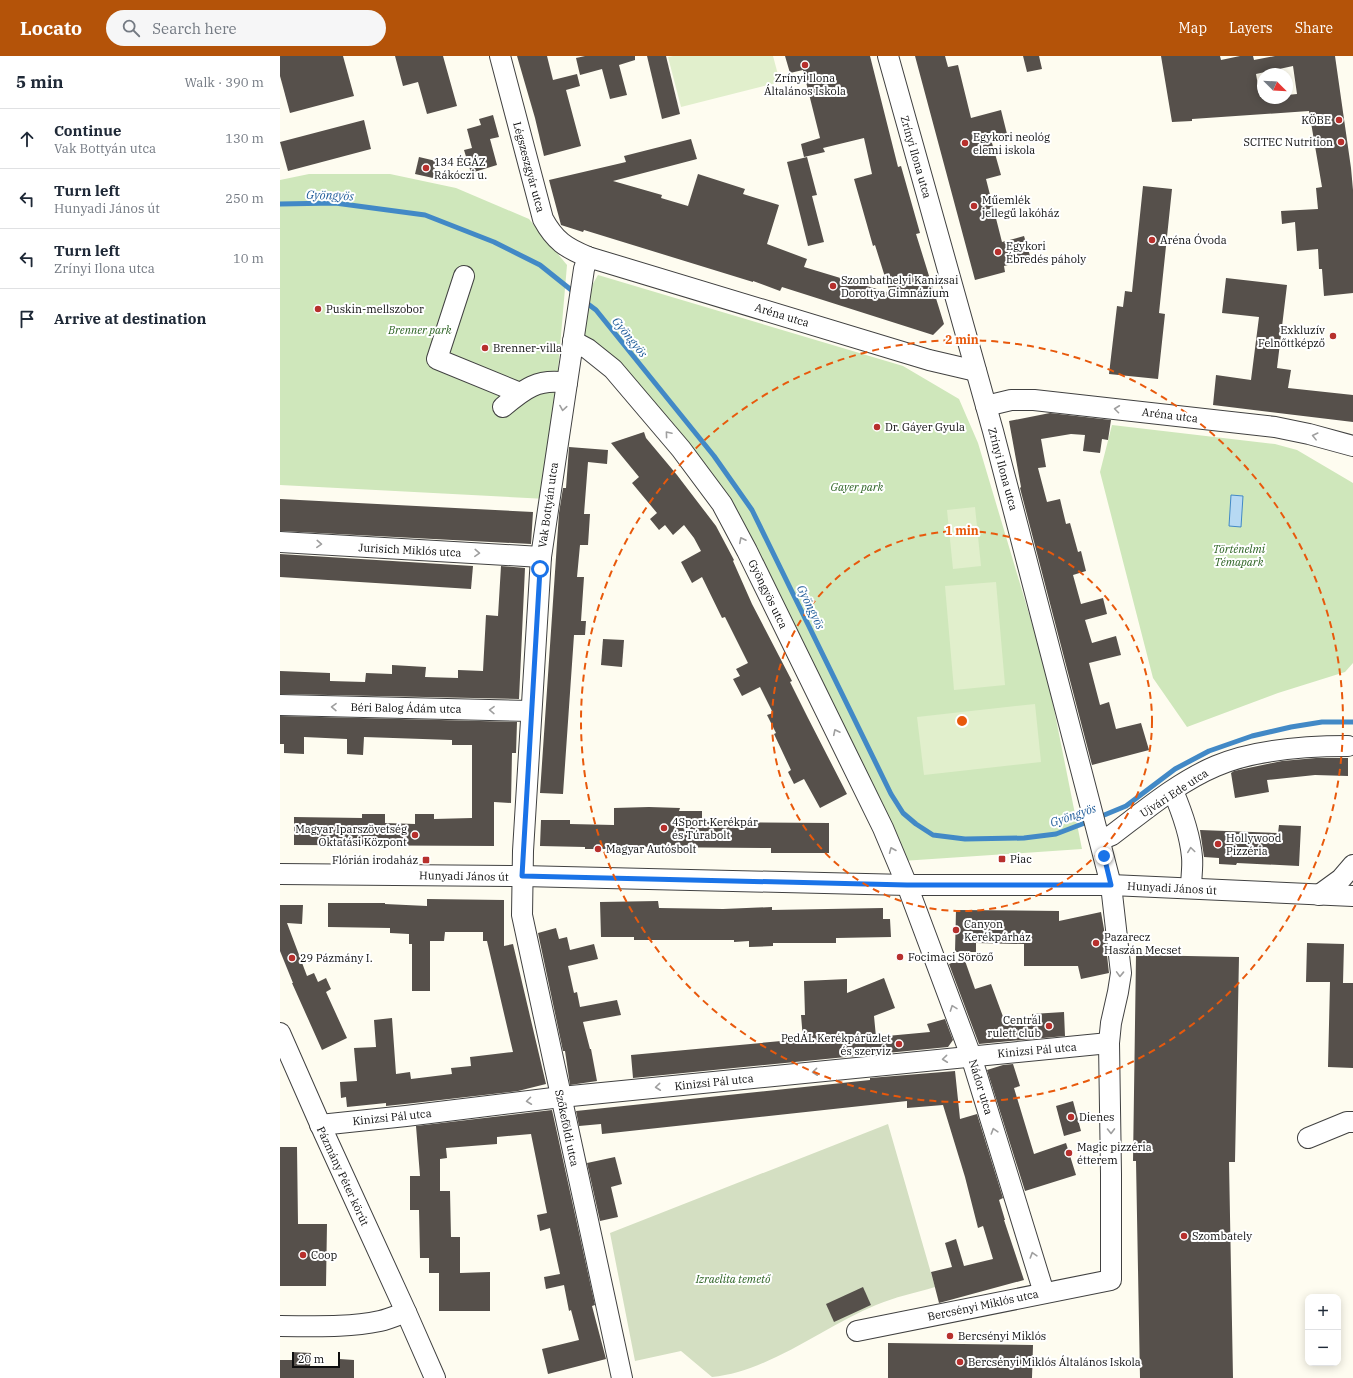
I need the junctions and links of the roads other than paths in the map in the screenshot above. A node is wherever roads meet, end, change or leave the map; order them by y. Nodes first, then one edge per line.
1 (500, 56) edge
2 (888, 56) edge
3 (588, 257) junction
4 (464, 276) dead end
5 (573, 341) junction
6 (976, 371) junction
7 (567, 383) junction
8 (520, 393) junction
9 (986, 406) junction
10 (503, 407) dead end
11 (1353, 446) edge
12 (280, 542) edge
13 (541, 557) junction
14 (280, 705) edge
15 (531, 711) junction
16 (1348, 746) dead end
17 (1173, 791) junction
18 (1099, 837) junction
19 (1353, 865) edge
20 (280, 874) edge
21 (522, 876) junction
22 (907, 885) junction
23 (1111, 885) junction
24 (1191, 888) junction
25 (1319, 895) junction
26 (1353, 896) edge
27 (1353, 907) edge
28 (281, 1037) edge
29 (1109, 1043) junction
30 (971, 1056) junction
31 (561, 1097) junction
32 (1353, 1122) edge
33 (320, 1125) junction
34 (1308, 1138) dead end
35 (1111, 1280) joint
36 (1044, 1293) junction
37 (406, 1312) junction
38 (280, 1326) edge
39 (856, 1331) dead end
40 (434, 1378) edge
41 (622, 1378) edge

1 - 3 street, Légszeszgyár utca
2 - 6 street, Zrínyi Ilona utca
3 - 5 street, Vak Bottyán utca
3 - 6 street, Aréna utca
4 - 8 street
5 - 7 street, Vak Bottyán utca
22 -> 5 street, Gyöngyös utca
6 - 9 street, Zrínyi Ilona utca
7 - 8 street
7 -> 13 street, Vak Bottyán utca
8 - 10 street
11 -> 9 street, Aréna utca
9 - 18 street, Zrínyi Ilona utca
12 -> 13 street, Jurisich Miklós utca
13 - 15 street, Vak Bottyán utca
15 -> 14 street, Béri Balog Ádám utca
15 - 21 street, Vak Bottyán utca
16 - 17 street, Ujvári Ede utca
17 - 18 street, Ujvári Ede utca
24 -> 17 street
18 - 23 street, Zrínyi Ilona utca
19 - 25 street
20 - 21 street, Hunyadi János út
21 - 22 street, Hunyadi János út
21 - 31 street, Szőkeföldi utca
22 - 23 street, Hunyadi János út
30 -> 22 street, Nádor utca
23 - 24 street, Hunyadi János út
23 -> 29 street, Zrínyi Ilona utca
24 - 25 street, Hunyadi János út
25 - 26 street, Hunyadi János út
25 - 27 street, Hunyadi János út
28 - 33 street, Pázmány Péter körút
29 - 30 street, Kinizsi Pál utca
29 -> 35 street, Zrínyi Ilona utca
30 -> 31 street, Kinizsi Pál utca
36 -> 30 street, Nádor utca
31 -> 33 street, Kinizsi Pál utca
31 - 41 street, Szőkeföldi utca
32 - 34 street
33 - 37 street, Pázmány Péter körút
35 - 36 street, Bercsényi Miklós utca
36 - 39 street, Bercsényi Miklós utca
37 - 38 street
37 - 40 street, Pázmány Péter körút

